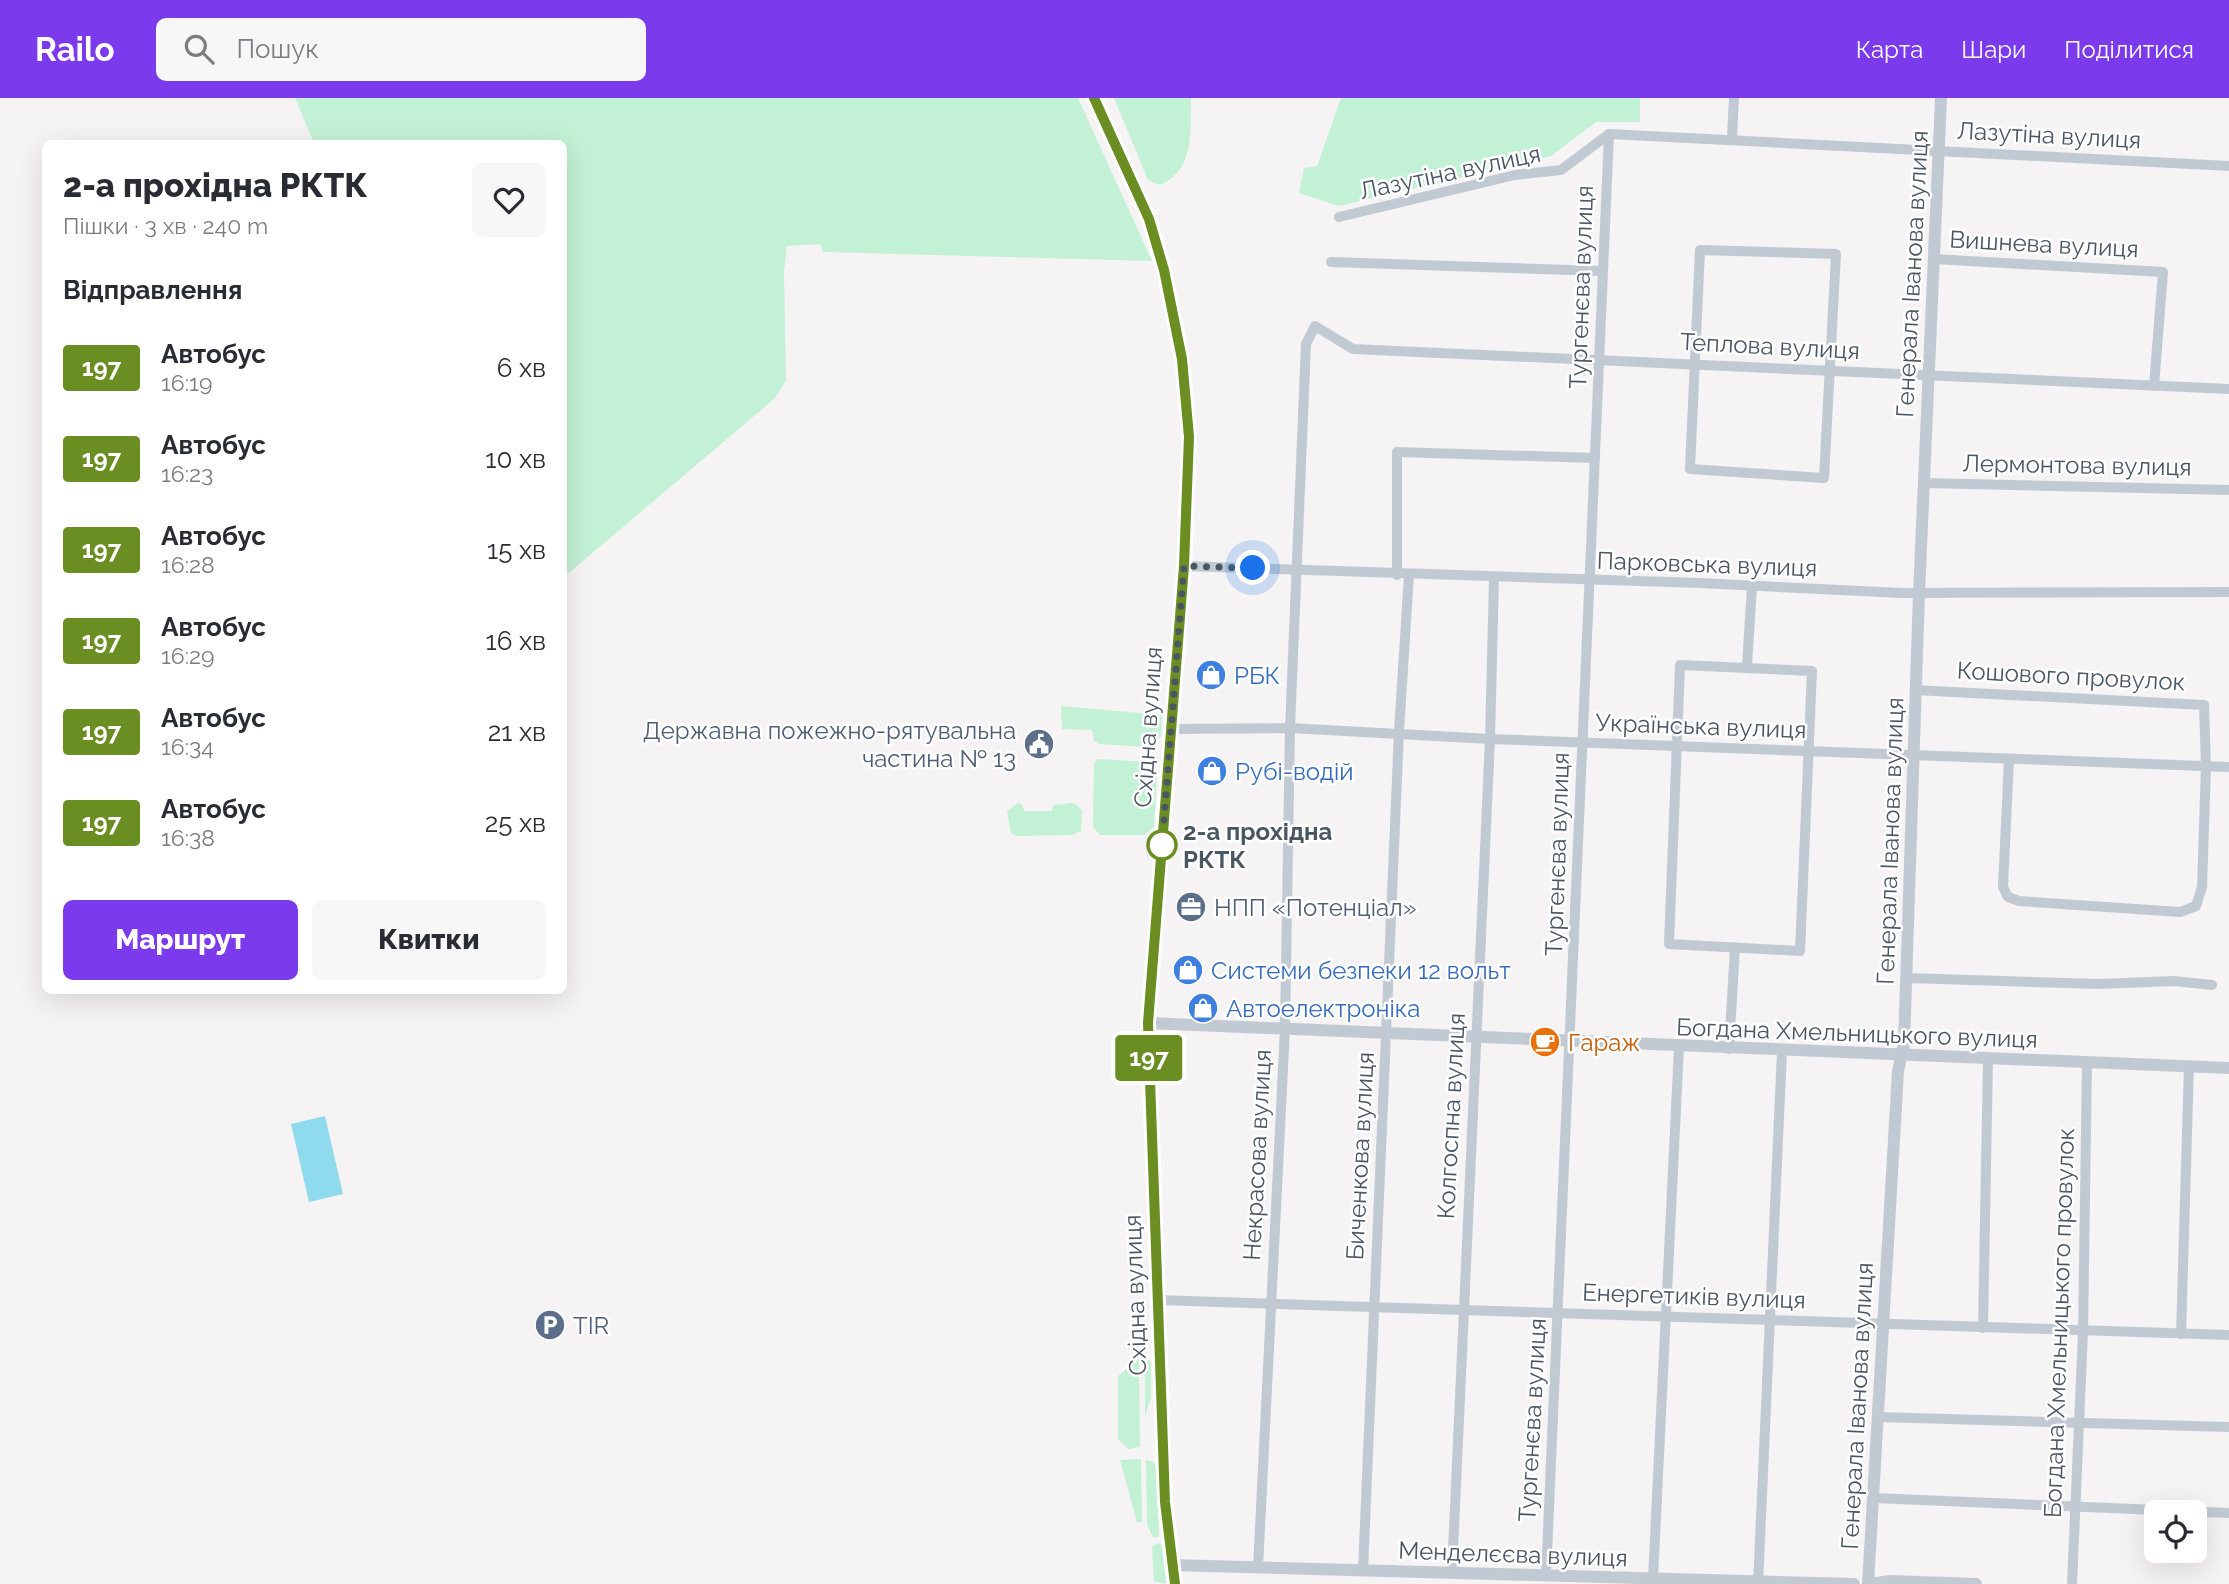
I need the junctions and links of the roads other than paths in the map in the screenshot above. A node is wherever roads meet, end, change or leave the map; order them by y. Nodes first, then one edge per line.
1 (1094, 98) edge
2 (1734, 98) edge
3 (1941, 98) edge
4 (1609, 134) junction
5 (1732, 139) junction
6 (1939, 149) junction
7 (2229, 166) edge
8 (1339, 217) dead end
9 (1934, 259) junction
10 (1331, 262) dead end
11 (1602, 271) junction
12 (1315, 326) joint
13 (1600, 358) junction
14 (1695, 363) junction
15 (1830, 370) junction
16 (1928, 377) junction
17 (2154, 386) junction
18 (2229, 389) edge
19 (1595, 458) junction
20 (1924, 483) junction
21 (2229, 490) edge
22 (1184, 566) junction
23 (1299, 570) junction
24 (1397, 575) junction
25 (1409, 575) junction
26 (1494, 578) junction
27 (1590, 580) junction
28 (1752, 586) junction
29 (2229, 592) edge
30 (1919, 593) junction
31 (1747, 666) junction
32 (1915, 690) junction
33 (1290, 728) junction
34 (1171, 729) junction
35 (1399, 732) junction
36 (1490, 738) junction
37 (1583, 742) junction
38 (1679, 746) junction
39 (1811, 751) junction
40 (1913, 755) junction
41 (2009, 758) junction
42 (2206, 766) junction
43 (2229, 767) edge
44 (1735, 947) junction
45 (1907, 978) junction
46 (2213, 985) dead end
47 (1148, 1023) junction
48 (1285, 1029) junction
49 (1387, 1034) junction
50 (1476, 1038) junction
51 (1570, 1042) junction
52 (1679, 1047) junction
53 (1730, 1049) junction
54 (1782, 1051) junction
55 (1901, 1056) junction
56 (1988, 1059) junction
57 (2087, 1063) junction
58 (2189, 1066) junction
59 (2229, 1068) edge
60 (1158, 1300) junction
61 (1271, 1303) junction
62 (1374, 1307) junction
63 (1463, 1309) junction
64 (1558, 1312) junction
65 (1667, 1316) junction
66 (1769, 1320) junction
67 (1883, 1325) junction
68 (1983, 1328) junction
69 (2083, 1332) junction
70 (2181, 1334) junction
71 (2229, 1335) edge
72 (1878, 1417) junction
73 (2078, 1423) junction
74 (2229, 1427) edge
75 (1873, 1499) junction
76 (2074, 1506) junction
77 (2229, 1513) edge
78 (1171, 1565) junction
79 (1258, 1567) junction
80 (1363, 1570) junction
81 (1452, 1573) junction
82 (1546, 1576) junction
83 (1651, 1581) edge
84 (1758, 1583) edge
85 (1175, 1584) edge
86 (1854, 1584) edge
87 (1869, 1584) edge
88 (1976, 1584) edge
89 (2072, 1584) edge

1 - 22 main road, Східна вулиця
2 - 5 street
3 - 6 street, Генерала Іванова вулиця
4 - 5 street, Лазутіна вулиця
4 - 8 street, Лазутіна вулиця
4 - 11 street, Тургенєва вулиця
5 - 6 street, Лазутіна вулиця
6 - 7 street, Лазутіна вулиця
6 - 9 street, Генерала Іванова вулиця
9 - 16 street, Генерала Іванова вулиця
9 - 17 street, Вишнева вулиця
10 - 11 street
11 - 13 street, Тургенєва вулиця
12 - 13 street, Теплова вулиця
12 - 23 street, Некрасова вулиця
13 - 14 street, Теплова вулиця
13 - 19 street, Тургенєва вулиця
14 - 15 street, Теплова вулиця
14 - 15 street
14 - 15 street
15 - 16 street, Теплова вулиця
16 - 17 street, Теплова вулиця
16 - 20 street, Генерала Іванова вулиця
17 - 18 street, Теплова вулиця
19 - 24 street
19 - 27 street, Тургенєва вулиця
20 - 21 street, Лермонтова вулиця
20 - 30 street, Генерала Іванова вулиця
22 - 23 street, Парковська вулиця
22 - 34 main road, Східна вулиця
23 - 24 street, Парковська вулиця
23 - 33 street, Некрасова вулиця
24 - 25 street, Парковська вулиця
25 - 26 street, Парковська вулиця
25 - 35 street, Биченкова вулиця
26 - 27 street, Парковська вулиця
26 - 36 street, Колгоспна вулиця
27 - 28 street, Парковська вулиця
27 - 37 street, Тургенєва вулиця
28 - 30 street, Парковська вулиця
28 - 31 street
29 - 30 street, Парковська вулиця
30 - 32 street, Генерала Іванова вулиця
31 - 38 street
31 - 39 street
32 - 40 street, Генерала Іванова вулиця
32 - 42 street, Кошового провулок
33 - 34 street, Українська вулиця
33 - 35 street, Українська вулиця
33 - 48 street, Некрасова вулиця
34 - 47 main road, Східна вулиця
35 - 36 street, Українська вулиця
35 - 49 street, Биченкова вулиця
36 - 37 street, Українська вулиця
36 - 50 street, Колгоспна вулиця
37 - 38 street, Українська вулиця
37 - 51 street, Тургенєва вулиця
38 - 39 street, Українська вулиця
38 - 44 street
39 - 40 street, Українська вулиця
39 - 44 street
40 - 41 street, Українська вулиця
40 - 45 street, Генерала Іванова вулиця
41 - 42 street, Українська вулиця
41 - 42 street, Кошового провулок
42 - 43 street, Українська вулиця
44 - 53 street
45 - 46 street
45 - 55 street, Генерала Іванова вулиця
47 - 48 street, Богдана Хмельницького вулиця
47 - 60 main road, Східна вулиця
48 - 49 street, Богдана Хмельницького вулиця
48 - 61 street, Некрасова вулиця
49 - 50 street, Богдана Хмельницького вулиця
49 - 62 street, Биченкова вулиця
50 - 51 street, Богдана Хмельницького вулиця
50 - 63 street, Колгоспна вулиця
51 - 52 street, Богдана Хмельницького вулиця
51 - 64 street, Тургенєва вулиця
52 - 53 street, Богдана Хмельницького вулиця
52 - 65 street
53 - 54 street, Богдана Хмельницького вулиця
54 - 55 street, Богдана Хмельницького вулиця
54 - 66 street
55 - 56 street, Богдана Хмельницького вулиця
55 - 67 street, Генерала Іванова вулиця
56 - 57 street, Богдана Хмельницького вулиця
56 - 68 street
57 - 58 street, Богдана Хмельницького вулиця
57 - 69 street, Богдана Хмельницького провулок
58 - 59 street, Богдана Хмельницького вулиця
58 - 70 street
60 - 61 street, Енергетиків вулиця
60 - 78 main road, Східна вулиця
61 - 62 street, Енергетиків вулиця
61 - 79 street, Некрасова вулиця
62 - 63 street, Енергетиків вулиця
62 - 80 street, Биченкова вулиця
63 - 64 street, Енергетиків вулиця
63 - 81 street, Колгоспна вулиця
64 - 65 street, Енергетиків вулиця
64 - 82 street, Тургенєва вулиця
65 - 66 street, Енергетиків вулиця
65 - 83 street
66 - 67 street, Енергетиків вулиця
66 - 84 street
67 - 68 street, Енергетиків вулиця
67 - 72 street, Генерала Іванова вулиця
68 - 69 street, Енергетиків вулиця
69 - 70 street, Енергетиків вулиця
69 - 73 street, Богдана Хмельницького провулок
70 - 71 street, Енергетиків вулиця
72 - 73 street
72 - 75 street, Генерала Іванова вулиця
73 - 74 street
73 - 76 street, Богдана Хмельницького провулок
75 - 76 street
75 - 87 street, Генерала Іванова вулиця
76 - 77 street
76 - 89 street, Богдана Хмельницького провулок
78 - 79 street, Менделєєва вулиця
78 - 85 main road, Східна вулиця
79 - 80 street, Менделєєва вулиця
80 - 81 street, Менделєєва вулиця
81 - 82 street, Менделєєва вулиця
82 - 83 street, Менделєєва вулиця
83 - 84 street, Менделєєва вулиця
84 - 86 street, Менделєєва вулиця
87 - 88 street

